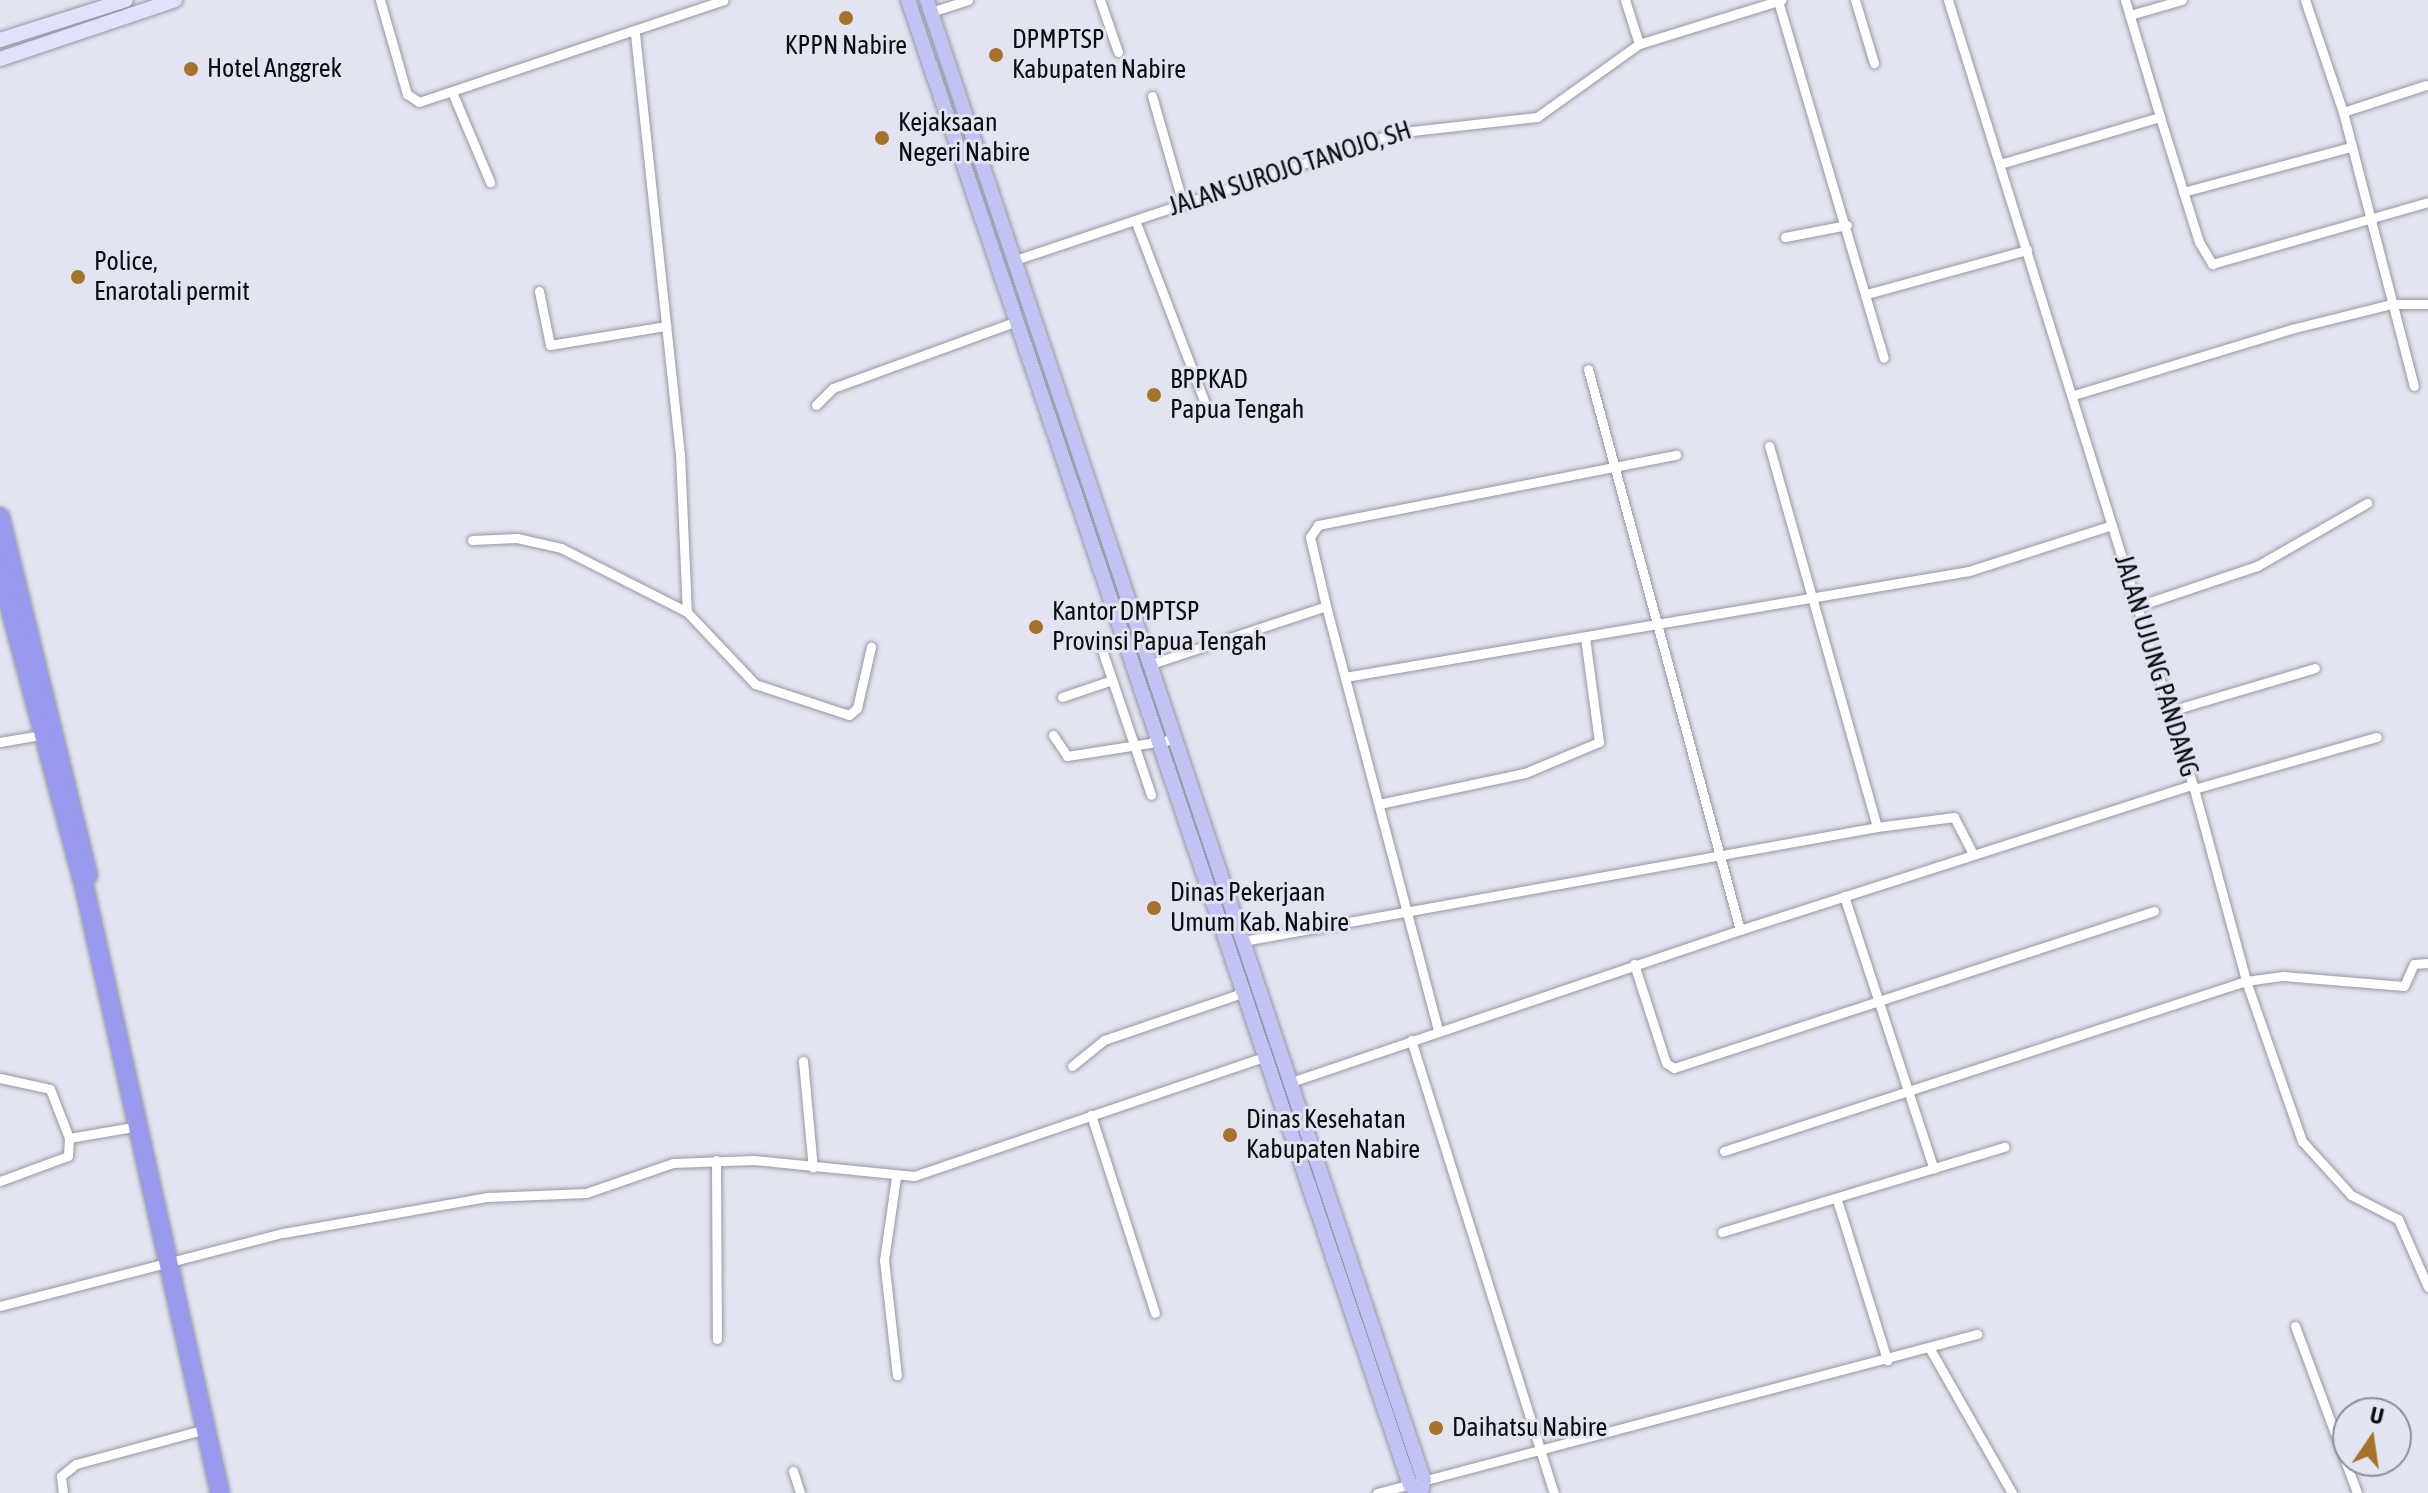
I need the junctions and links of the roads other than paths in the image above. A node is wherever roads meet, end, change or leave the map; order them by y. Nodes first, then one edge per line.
1 (126, 0) edge
2 (175, 0) edge
3 (380, 0) edge
4 (723, 0) edge
5 (908, 0) edge
6 (968, 0) edge
7 (1100, 0) edge
8 (1625, 0) edge
9 (1855, 0) edge
10 (1948, 0) edge
11 (2125, 0) edge
12 (2182, 0) edge
13 (2305, 0) edge
14 (1778, 1) edge
15 (929, 6) edge
16 (98, 9) junction
17 (2130, 15) junction
18 (103, 24) junction
19 (635, 34) junction
20 (0, 40) edge
21 (1639, 44) junction
22 (1118, 52) dead end
23 (0, 59) edge
24 (1874, 63) dead end
25 (2426, 85) edge
26 (452, 92) junction
27 (1152, 96) dead end
28 (961, 99) junction
29 (944, 105) junction
30 (2343, 112) junction
31 (2160, 117) junction
32 (2351, 147) junction
33 (2000, 164) junction
34 (490, 182) dead end
35 (2183, 192) junction
36 (2428, 202) edge
37 (1183, 204) junction
38 (1135, 220) junction
39 (2371, 220) junction
40 (1847, 225) junction
41 (1785, 237) dead end
42 (2027, 250) junction
43 (1015, 260) junction
44 (539, 291) dead end
45 (1867, 294) junction
46 (2391, 304) junction
47 (2428, 304) edge
48 (1017, 321) junction
49 (666, 326) junction
50 (1884, 358) dead end
51 (1052, 369) junction
52 (1588, 369) dead end
53 (1036, 376) junction
54 (2414, 386) dead end
55 (2074, 395) junction
56 (816, 405) dead end
57 (1206, 406) dead end
58 (1769, 446) dead end
59 (1676, 455) dead end
60 (1613, 467) junction
61 (2367, 503) dead end
62 (0, 517) edge
63 (2112, 525) junction
64 (472, 540) dead end
65 (0, 570) edge
66 (1809, 598) junction
67 (1326, 606) junction
68 (2138, 606) junction
69 (687, 612) junction
70 (1658, 626) junction
71 (1585, 637) junction
72 (871, 647) dead end
73 (1101, 647) dead end
74 (1151, 664) junction
75 (2315, 668) dead end
76 (1345, 677) junction
77 (1112, 680) junction
78 (37, 691) junction
79 (1062, 697) dead end
80 (2170, 711) junction
81 (41, 735) junction
82 (1053, 735) dead end
83 (2377, 737) dead end
84 (1176, 739) junction
85 (0, 742) edge
86 (1161, 745) junction
87 (1135, 748) junction
88 (2193, 787) junction
89 (1151, 795) dead end
90 (1379, 804) junction
91 (1877, 827) junction
92 (1722, 853) junction
93 (1973, 854) junction
94 (85, 890) junction
95 (1844, 896) junction
96 (1410, 910) junction
97 (2154, 911) dead end
98 (1740, 930) junction
99 (1243, 941) junction
100 (2428, 963) edge
101 (1634, 964) junction
102 (2246, 981) junction
103 (1245, 992) junction
104 (1879, 1003) junction
105 (1438, 1030) junction
106 (1411, 1040) junction
107 (1266, 1056) junction
108 (803, 1061) dead end
109 (1072, 1066) dead end
110 (0, 1078) edge
111 (1291, 1082) junction
112 (1909, 1091) junction
113 (1091, 1115) junction
114 (139, 1126) junction
115 (69, 1138) junction
116 (2004, 1147) dead end
117 (1724, 1151) dead end
118 (716, 1160) junction
119 (813, 1168) junction
120 (1934, 1169) junction
121 (896, 1177) junction
122 (0, 1181) edge
123 (1837, 1200) junction
124 (1722, 1232) dead end
125 (168, 1267) junction
126 (2428, 1287) edge
127 (0, 1294) edge
128 (0, 1306) edge
129 (1155, 1313) dead end
130 (2295, 1326) dead end
131 (1977, 1334) dead end
132 (717, 1339) dead end
133 (1930, 1349) junction
134 (1887, 1360) junction
135 (897, 1375) dead end
136 (206, 1429) junction
137 (1540, 1449) junction
138 (793, 1471) dead end
139 (1419, 1488) edge
140 (63, 1493) edge
141 (220, 1493) edge
142 (800, 1493) edge
143 (1377, 1493) edge
144 (1554, 1493) edge
145 (2012, 1493) edge
146 (2357, 1493) edge

1 - 16 main road
2 - 18 main road
3 - 26 street
4 - 19 street
5 - 29 main road
6 - 15 street
7 - 22 street
8 - 21 street
9 - 24 street
10 - 33 street, JALAN UJUNG PANDANG
11 - 17 street
12 - 17 street
13 - 30 street
14 - 21 street, JALAN SUROJO TANOJO, SH
14 - 40 street
15 - 28 main road
16 - 18 main road
16 - 20 main road
17 - 31 street
18 - 23 main road
19 - 26 street
19 - 49 street
21 - 37 street, JALAN SUROJO TANOJO, SH
25 - 30 street
26 - 34 street
27 - 37 street
28 - 29 main road
28 - 43 main road
29 - 48 main road
30 - 32 street
31 - 33 street
31 - 35 street
32 - 35 street
32 - 39 street
33 - 42 street, JALAN UJUNG PANDANG
35 - 39 street
36 - 39 street
37 - 38 street, JALAN SUROJO TANOJO, SH
38 - 43 street, JALAN SUROJO TANOJO, SH
38 - 57 street
39 - 46 street
40 - 41 street
40 - 45 street
42 - 45 street
42 - 55 street, JALAN UJUNG PANDANG
43 - 51 main road
44 - 49 street
45 - 50 street
46 - 47 street
46 - 54 street
46 - 55 street
48 - 53 main road
48 - 56 street
49 - 69 street
51 - 53 main road
51 - 74 main road
52 - 60 street
53 - 86 main road
55 - 63 street, JALAN UJUNG PANDANG
58 - 66 street
59 - 60 street
60 - 67 street
60 - 70 street
61 - 68 street
62 - 78 highway
63 - 66 street
63 - 68 street, JALAN UJUNG PANDANG
64 - 69 street
65 - 78 highway
66 - 70 street
66 - 91 street
67 - 74 street
67 - 76 street
68 - 80 street, JALAN UJUNG PANDANG
69 - 72 street
70 - 71 street
70 - 92 street
71 - 76 street
71 - 90 street
73 - 77 street
74 - 84 main road
75 - 80 street
76 - 90 street
77 - 79 street
77 - 87 street
78 - 81 highway
78 - 94 highway
80 - 88 street, JALAN UJUNG PANDANG
81 - 85 street
81 - 94 highway
82 - 87 street
83 - 88 street
84 - 86 street
84 - 99 main road
86 - 87 street
86 - 103 main road
87 - 89 street
88 - 93 street
88 - 102 street, JALAN UJUNG PANDANG
90 - 96 street
91 - 92 street
91 - 93 street
92 - 96 street
92 - 98 street
93 - 95 street
94 - 114 highway
95 - 98 street
95 - 104 street
96 - 99 street
96 - 105 street
97 - 104 street
98 - 101 street
99 - 111 main road
100 - 102 street
101 - 104 street
101 - 105 street
102 - 112 street
102 - 126 street, JALAN UJUNG PANDANG
103 - 107 main road
103 - 109 street
104 - 112 street
105 - 106 street
106 - 111 street
106 - 137 street
107 - 113 street
107 - 139 main road
108 - 119 street
110 - 115 street
111 - 139 main road
112 - 117 street
112 - 120 street
113 - 121 street
113 - 129 street
114 - 115 street
114 - 125 highway
115 - 122 street
116 - 120 street
118 - 119 street
118 - 125 street
118 - 132 street
119 - 121 street
120 - 123 street
121 - 135 street
123 - 124 street
123 - 134 street
125 - 128 street
125 - 136 highway
127 - 128 street
130 - 146 street
131 - 133 street
133 - 134 street
133 - 145 street
134 - 137 street
136 - 140 street
136 - 141 highway
137 - 139 street
137 - 144 street
138 - 142 street
139 - 143 street

